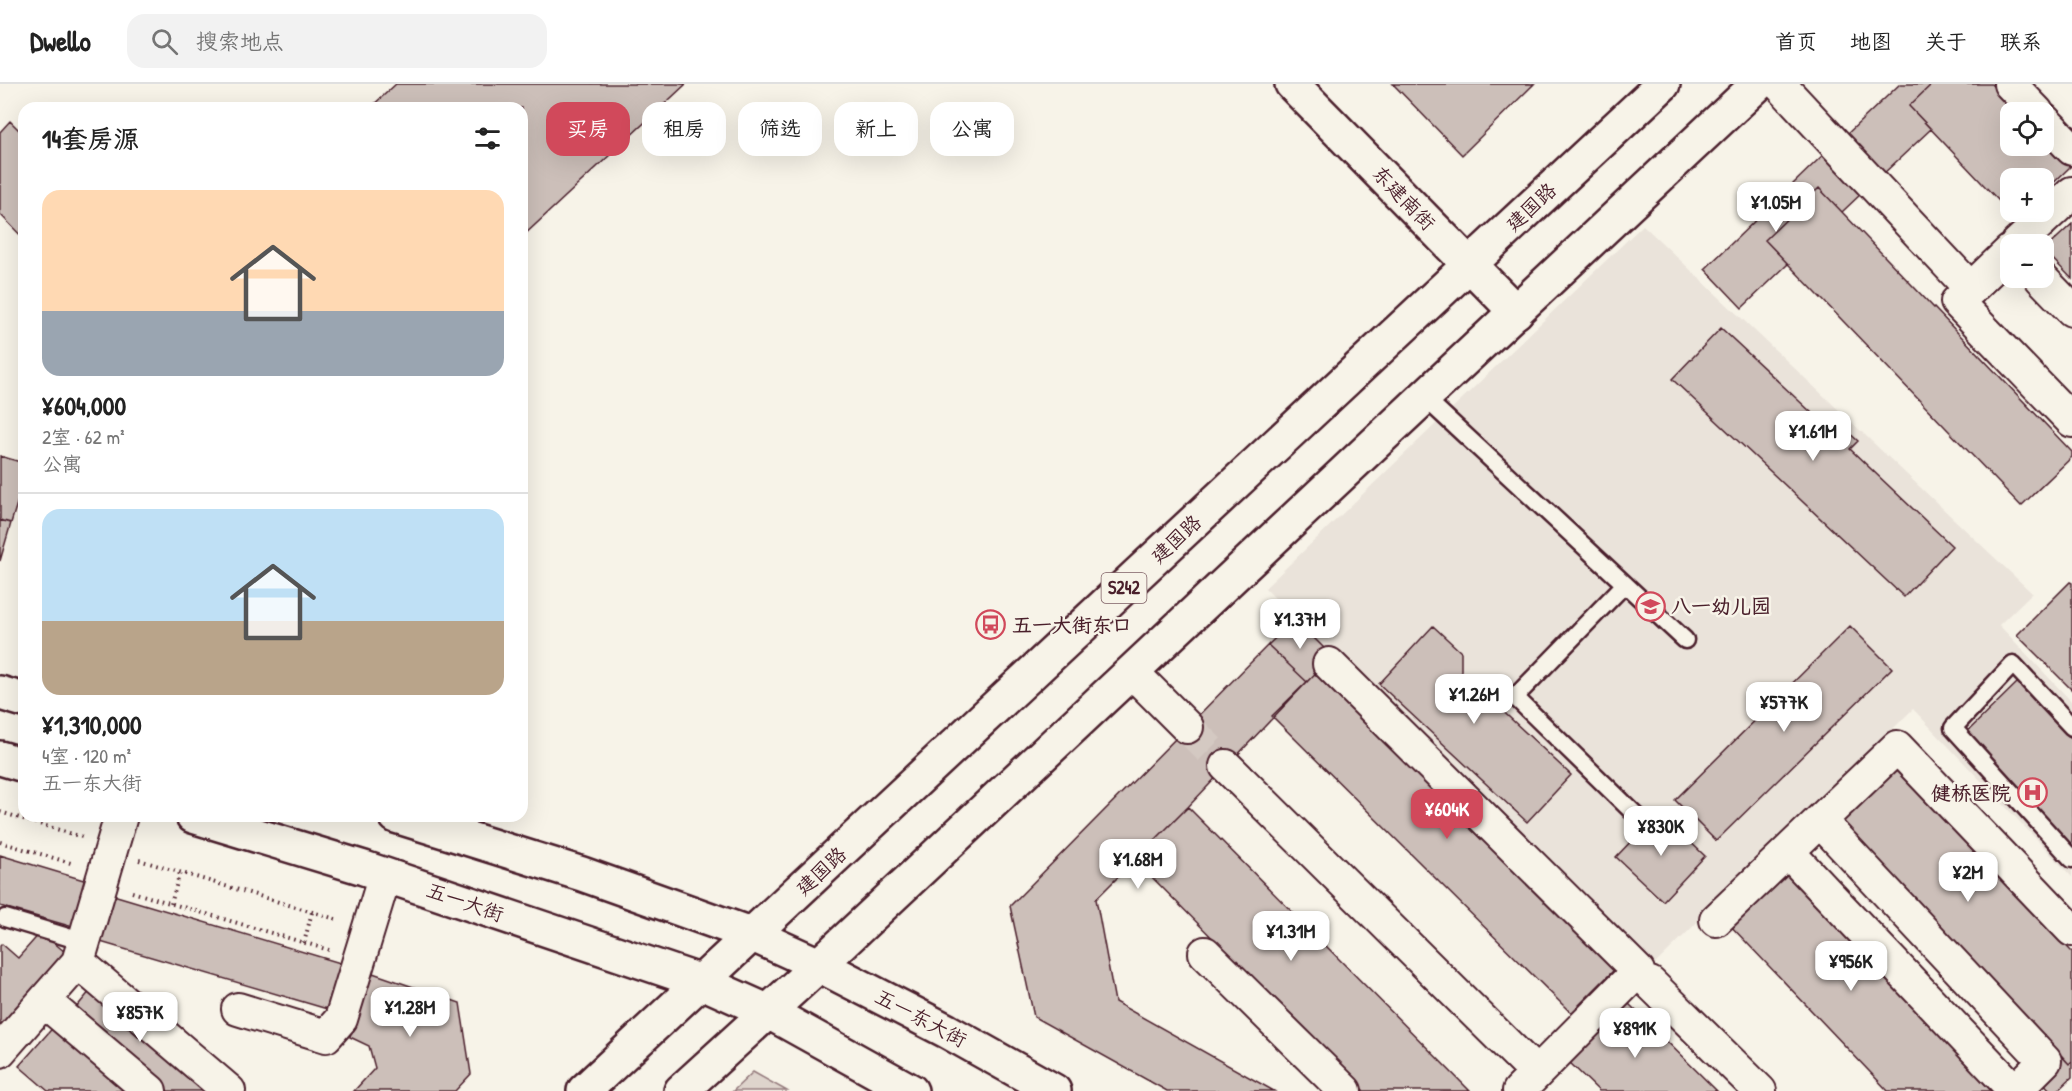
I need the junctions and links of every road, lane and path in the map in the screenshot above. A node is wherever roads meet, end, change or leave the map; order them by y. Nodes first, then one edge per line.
1 (1292, 84) edge
2 (1663, 84) edge
3 (1758, 84) edge
4 (1779, 84) edge
5 (2010, 84) edge
6 (2027, 102) edge
7 (2054, 130) edge
8 (2072, 149) edge
9 (2072, 193) edge
10 (2028, 234) edge
11 (2000, 261) edge
12 (1469, 265) junction
13 (2051, 288) edge
14 (1971, 289) junction
15 (2072, 310) edge
16 (1516, 312) junction
17 (1425, 398) junction
18 (2072, 421) edge
19 (1625, 584) junction
20 (1685, 640) dead end
21 (1329, 664) dead end
22 (1132, 672) junction
23 (0, 693) edge
24 (18, 698) edge
25 (1187, 727) tunnel mouth
26 (2072, 727) edge
27 (0, 758) edge
28 (18, 763) edge
29 (1226, 766) tunnel mouth
30 (0, 812) edge
31 (1638, 817) dead end
32 (18, 818) edge
33 (1820, 821) junction
34 (32, 822) edge
35 (117, 822) edge
36 (213, 822) edge
37 (415, 822) edge
38 (0, 842) edge
39 (1788, 852) junction
40 (98, 859) junction
41 (2072, 859) edge
42 (180, 872) junction
43 (385, 874) junction
44 (128, 891) dead end
45 (171, 904) junction
46 (312, 912) junction
47 (5, 918) dead end
48 (1716, 920) dead end
49 (368, 929) junction
50 (2072, 930) edge
51 (753, 935) junction
52 (304, 943) junction
53 (81, 952) junction
54 (336, 952) dead end
55 (1205, 953) dead end
56 (819, 965) junction
57 (702, 982) junction
58 (1650, 983) dead end
59 (44, 1001) junction
60 (238, 1009) dead end
61 (767, 1011) junction
62 (0, 1051) edge
63 (1527, 1082) edge
64 (2037, 1084) edge
65 (150, 1091) edge
66 (229, 1091) edge
67 (584, 1091) edge
68 (681, 1091) edge
69 (911, 1091) edge
70 (1054, 1091) edge
71 (1345, 1091) edge
72 (1760, 1091) edge

1 - 12 main road, 东建南街
2 - 12 main road, 建国路 / S242
3 - 16 main road
4 - 14 street
5 - 6 street
7 - 8 street
9 - 10 street
11 - 14 street
12 - 16 main road, 东建南街
12 - 51 main road, 建国路 / S242
13 - 15 street
14 - 18 street
16 - 17 main road
17 - 19 lane
17 - 22 main road
19 - 20 lane
19 - 31 lane
21 - 63 street
22 - 25 street
22 - 56 main road
23 - 24 main road
26 - 41 lane
27 - 28 main road
29 - 63 street
30 - 32 path
33 - 39 street
33 - 50 street
33 - 64 street
34 - 40 path
35 - 40 street
36 - 43 main road, 五一大街
37 - 51 main road
38 - 40 path
39 - 48 street
39 - 64 street
40 - 42 path
40 - 53 street
42 - 45 path
42 - 46 path
43 - 49 street
43 - 57 main road, 五一大街
44 - 45 path
45 - 52 path
46 - 49 path
46 - 52 path
47 - 53 lane
49 - 60 street
51 - 56 main road, 五一东大街
51 - 57 main road, 建国路 / S242
52 - 54 path
53 - 59 street
53 - 66 street
55 - 71 street
56 - 61 main road
56 - 70 main road, 五一东大街
57 - 61 main road, 五一大街
57 - 67 main road, 建国路 / S242
58 - 72 street
59 - 62 street
59 - 65 street
61 - 68 main road
61 - 69 main road

